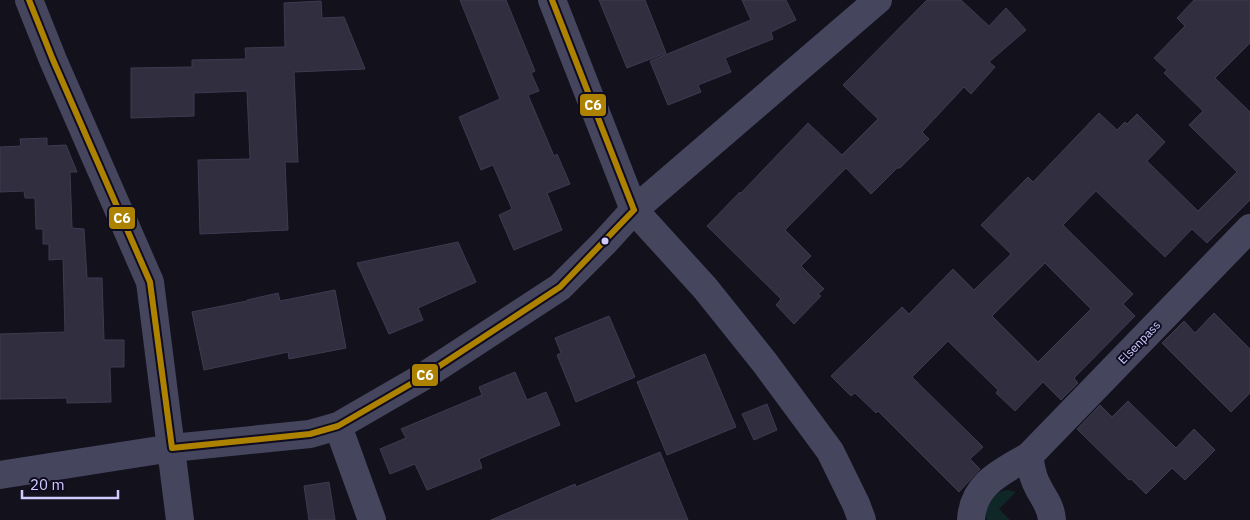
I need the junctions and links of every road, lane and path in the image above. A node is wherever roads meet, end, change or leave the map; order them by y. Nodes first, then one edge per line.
1 (29, 0) edge
2 (552, 0) edge
3 (878, 0) edge
4 (634, 210) junction
5 (1250, 228) edge
6 (338, 426) junction
7 (172, 448) junction
8 (1029, 456) junction
9 (0, 475) edge
10 (180, 520) edge
11 (372, 520) edge
12 (862, 520) edge
13 (970, 520) edge
14 (1052, 520) edge

1 - 7 street
2 - 4 street
3 - 4 street
4 - 6 street
4 - 12 street
5 - 8 street, Elsenpass
6 - 7 street
6 - 11 street
7 - 9 street
7 - 10 street
8 - 13 street, Elsenpass
8 - 14 street

